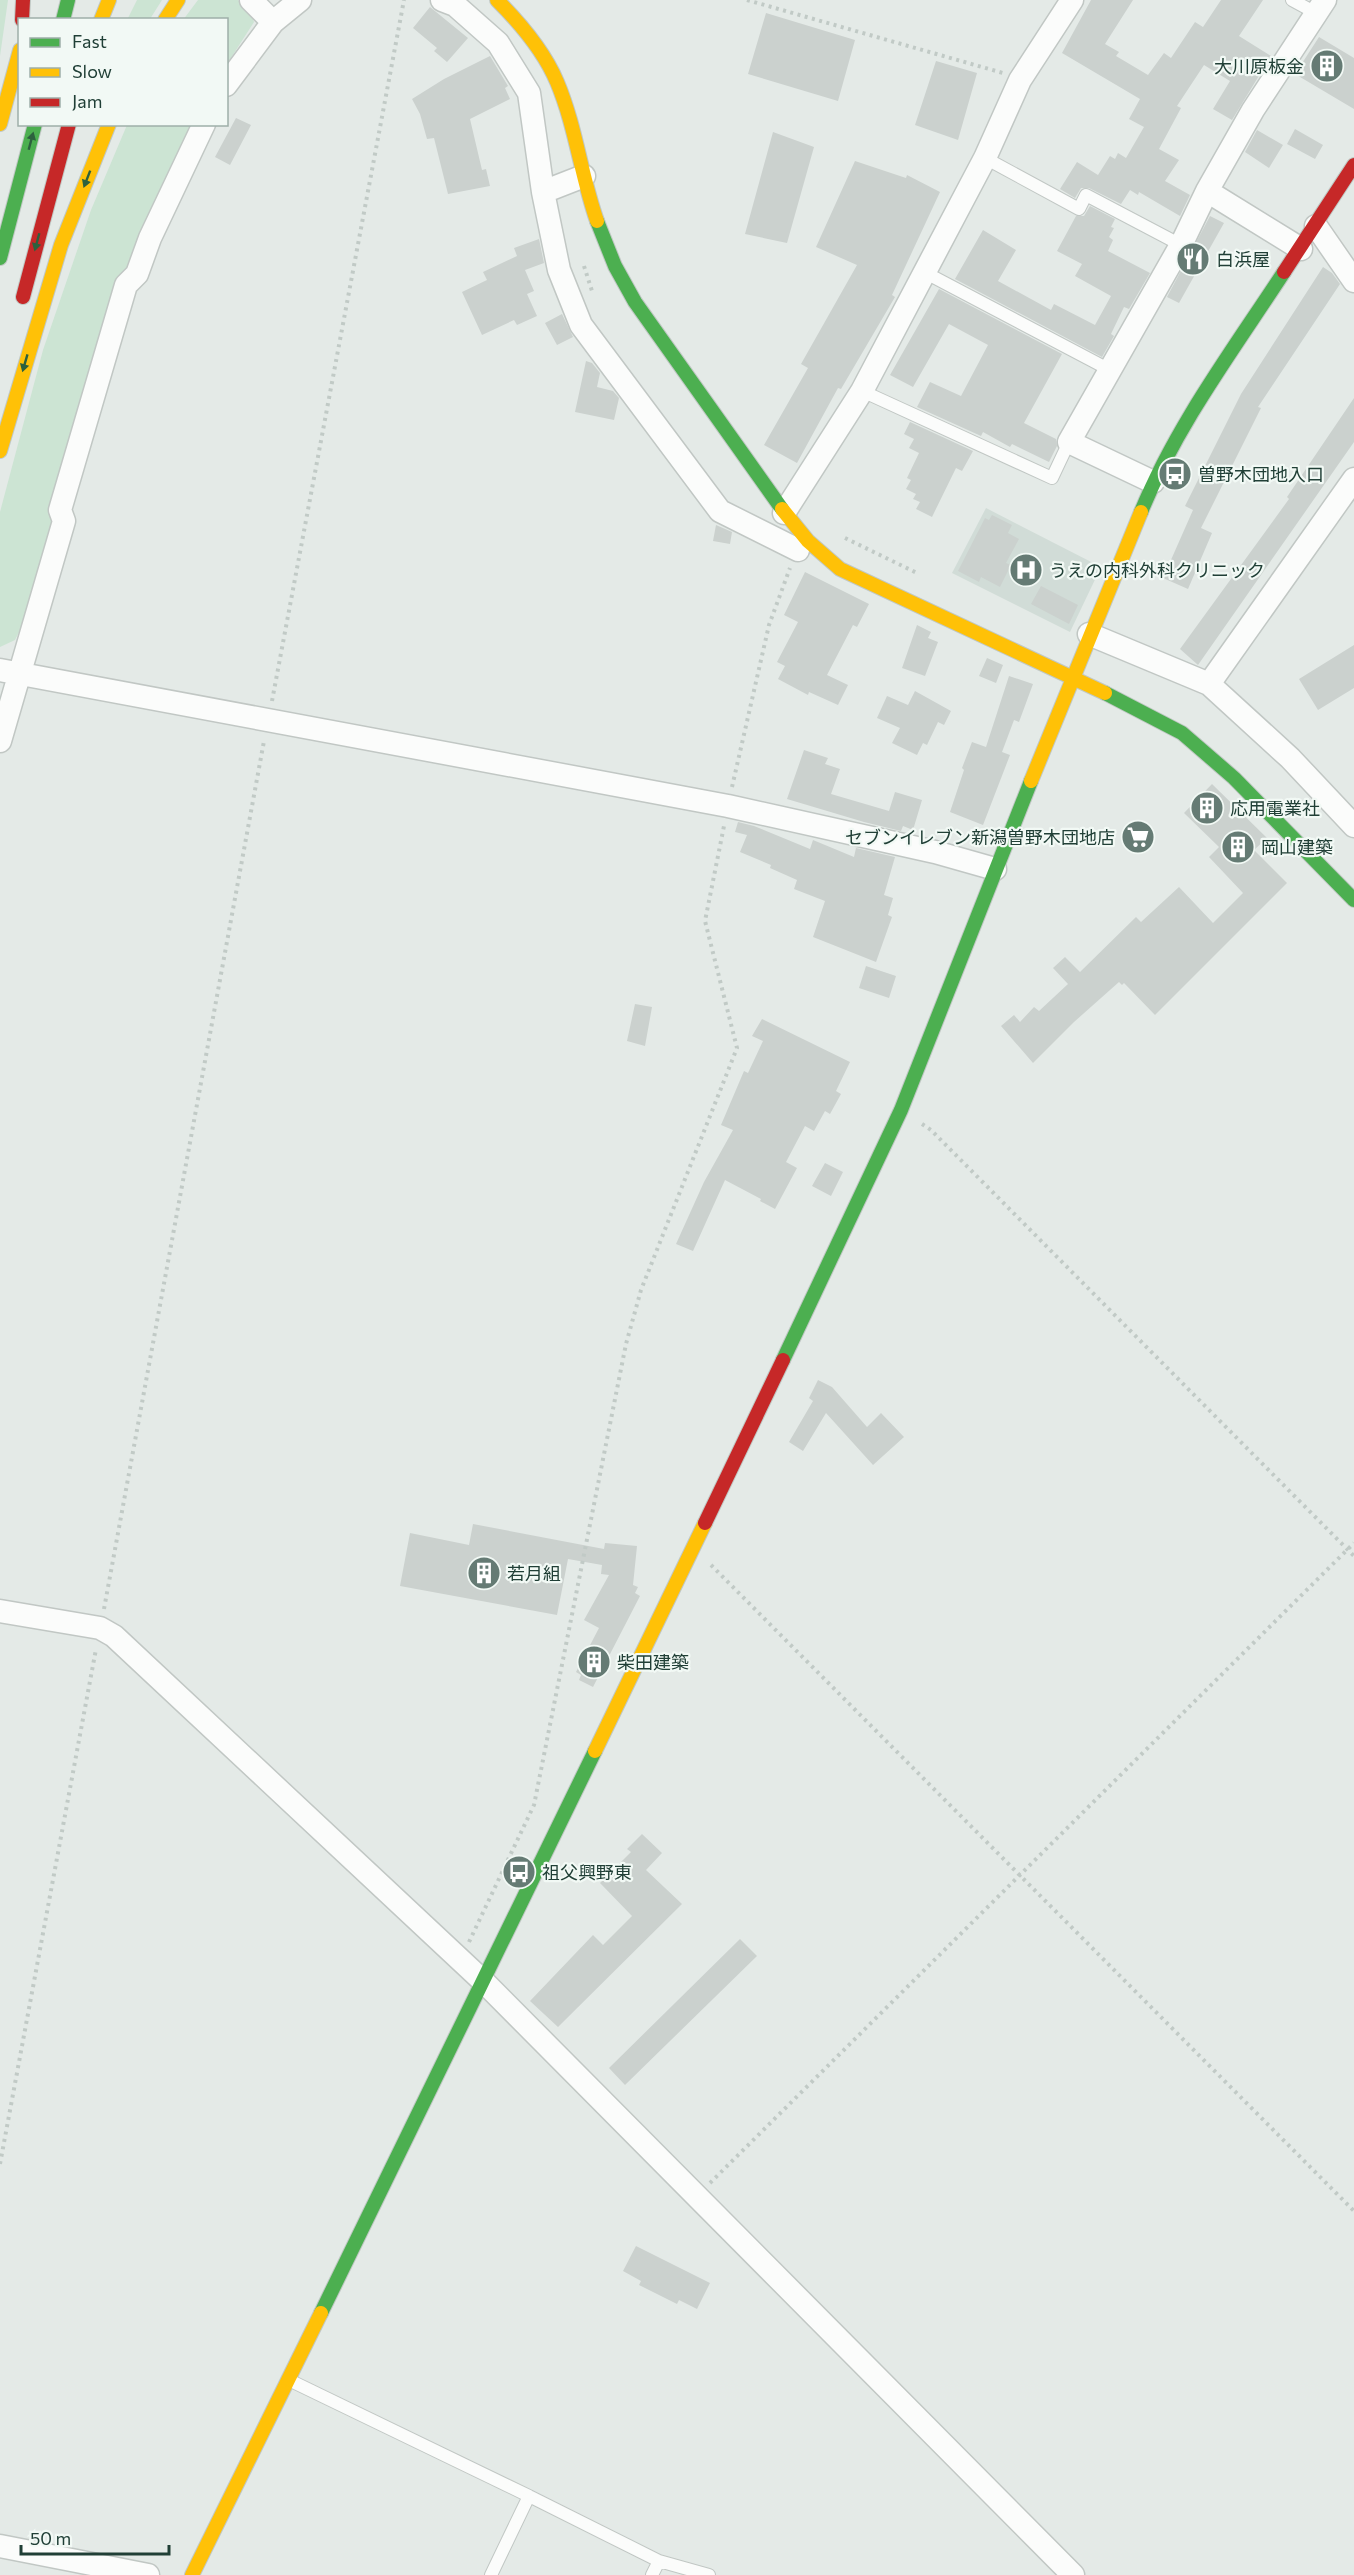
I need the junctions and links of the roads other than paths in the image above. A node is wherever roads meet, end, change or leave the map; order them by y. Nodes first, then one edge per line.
1 (23, 0) edge
2 (68, 0) edge
3 (101, 0) edge
4 (109, 0) edge
5 (178, 0) edge
6 (251, 0) edge
7 (300, 0) edge
8 (442, 0) edge
9 (497, 0) edge
10 (1072, 0) edge
11 (1292, 0) edge
12 (1321, 7) edge
13 (22, 18) edge
14 (64, 18) edge
15 (96, 18) edge
16 (102, 18) edge
17 (166, 18) edge
18 (273, 22) junction
19 (18, 57) edge
20 (228, 82) edge
21 (0, 124) edge
22 (34, 126) edge
23 (68, 126) edge
24 (108, 126) edge
25 (203, 126) edge
26 (985, 159) junction
27 (1354, 165) edge
28 (584, 176) junction
29 (1206, 191) junction
30 (543, 192) junction
31 (1316, 226) junction
32 (1181, 245) junction
33 (1301, 249) junction
34 (0, 258) edge
35 (924, 272) junction
36 (1354, 281) edge
37 (18, 315) dead end
38 (1110, 370) junction
39 (862, 391) junction
40 (1070, 442) junction
41 (0, 451) edge
42 (1354, 479) edge
43 (1154, 482) junction
44 (784, 513) junction
45 (798, 550) road end
46 (1089, 634) junction
47 (10, 672) edge
48 (1072, 676) junction
49 (1209, 684) junction
50 (0, 741) edge
51 (1354, 826) edge
52 (995, 869) junction
53 (1354, 900) edge
54 (0, 1611) edge
55 (484, 1982) junction
56 (288, 2380) junction
57 (529, 2496) junction
58 (0, 2546) edge
59 (659, 2561) junction
60 (148, 2575) edge
61 (192, 2575) edge
62 (491, 2575) edge
63 (652, 2575) edge
64 (709, 2575) edge
65 (1073, 2575) edge

1 - 13 main road
2 - 14 main road
3 - 15 main road
4 - 16 main road
5 - 17 main road
6 - 18 street
7 - 18 street
8 - 30 street
9 - 28 main road
10 - 26 street
11 - 12 lane
12 - 29 street
18 - 20 street
19 - 21 main road
34 -> 22 main road
23 -> 37 main road
24 -> 41 main road
25 - 47 street
26 - 32 lane
26 - 35 street
27 - 31 main road
28 - 30 street
28 - 44 main road
29 - 32 street
29 - 33 street
30 - 45 street
31 - 33 main road
31 - 36 street
32 - 38 street
33 - 43 main road
35 - 38 lane
35 - 39 street
38 - 40 street
39 - 40 lane
39 - 44 street
40 - 43 street
42 - 49 street
43 - 46 main road
44 - 48 main road
46 - 48 main road
46 - 49 street
47 - 50 street
47 - 52 street
48 - 52 main road
48 - 53 main road
49 - 51 street
52 - 55 main road
54 - 55 street
55 - 56 main road
55 - 65 street
56 - 57 lane
56 - 61 main road
57 - 59 lane
57 - 62 lane
58 - 60 street
59 - 63 lane
59 - 64 lane

